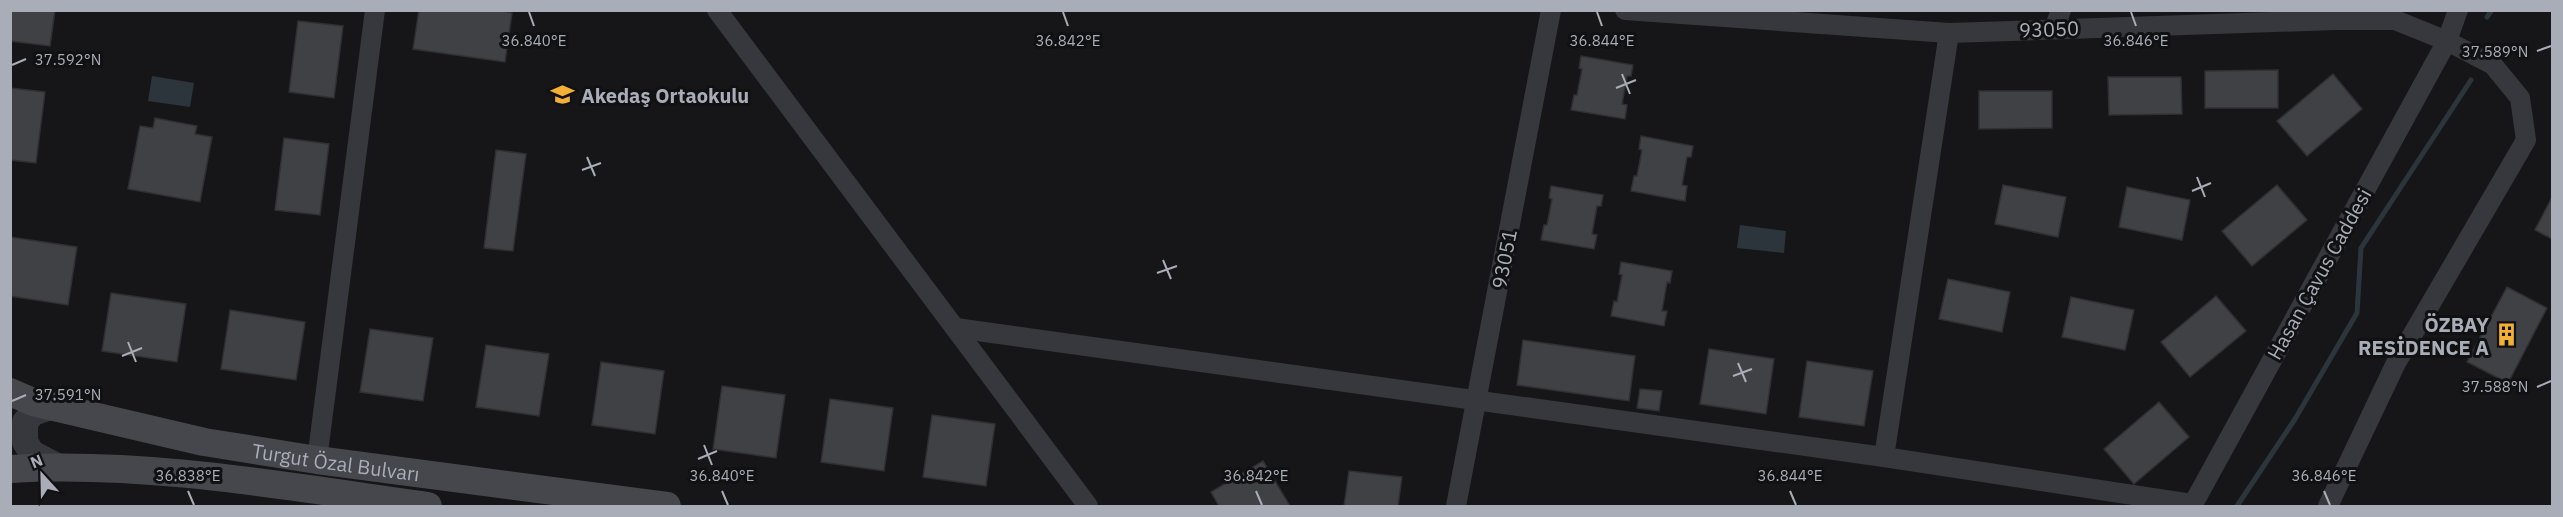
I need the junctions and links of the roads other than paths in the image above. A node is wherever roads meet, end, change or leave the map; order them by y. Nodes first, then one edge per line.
1 (375, 10) edge
2 (717, 10) edge
3 (730, 10) edge
4 (1551, 10) edge
5 (1625, 10) edge
6 (2061, 10) edge
7 (2458, 10) edge
8 (2054, 29) junction
9 (734, 31) junction
10 (1949, 33) junction
11 (2447, 41) junction
12 (956, 328) junction
13 (10, 392) edge
14 (1477, 400) junction
15 (53, 406) junction
16 (1884, 457) junction
17 (318, 460) junction
18 (57, 466) junction
19 (10, 469) edge
20 (2192, 505) edge
21 (428, 507) edge
22 (667, 507) edge
23 (1088, 507) edge
24 (1456, 507) edge
25 (2328, 507) edge

1 - 17 street
2 - 9 street
3 - 9 street
4 - 14 street, 93051
5 - 10 street, 93050
6 - 8 street
7 - 11 street, Hasan Çavus Caddesi
8 - 10 street, 93050
8 - 11 street, 93050
9 - 12 street
10 - 16 street
11 - 20 street, Hasan Çavus Caddesi
11 - 25 street, 93050
12 - 14 street
12 - 23 street
13 - 15 main road, Turgut Özal Bulvarı
14 - 16 street
14 - 24 street, 93051
15 - 17 main road, Turgut Özal Bulvarı
15 - 18 street
16 - 20 street
17 - 22 main road, Turgut Özal Bulvarı
18 - 19 main road, Turgut Özal Bulvarı
18 - 21 main road, Turgut Özal Bulvarı

